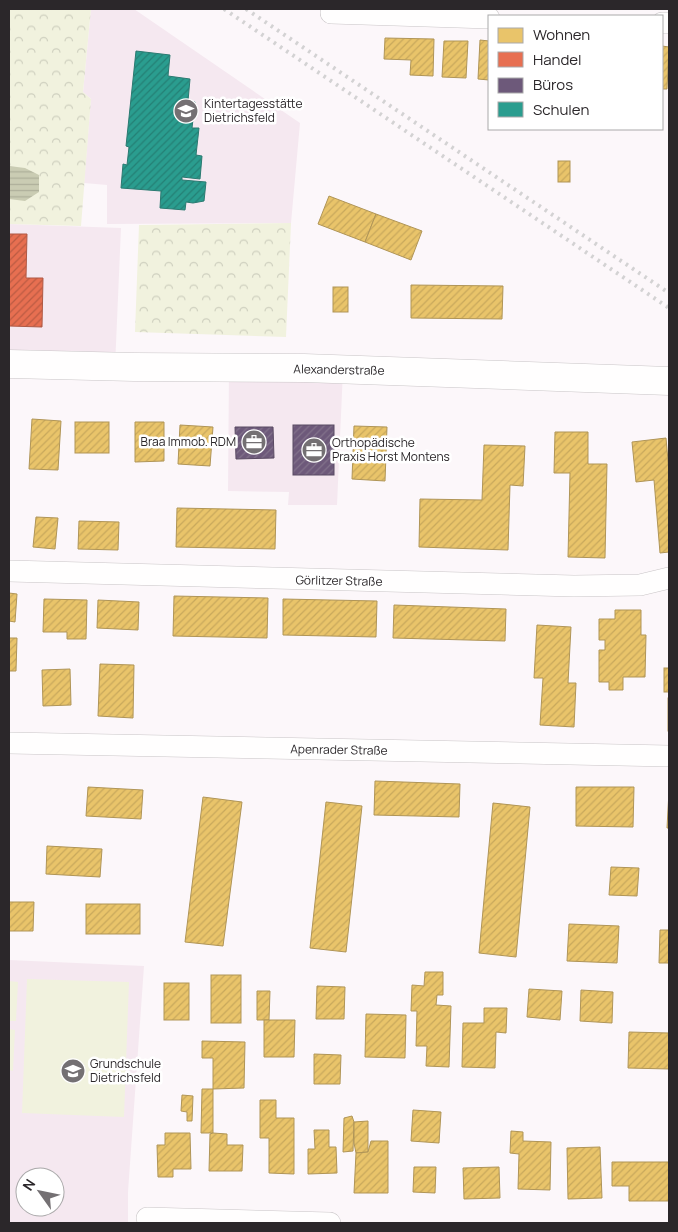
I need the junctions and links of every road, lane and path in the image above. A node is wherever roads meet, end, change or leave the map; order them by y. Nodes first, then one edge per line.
1 (331, 13) dead end
2 (488, 18) edge
3 (9, 364) edge
4 (669, 381) edge
5 (9, 571) edge
6 (669, 578) edge
7 (9, 743) edge
8 (669, 756) edge
9 (147, 1218) dead end
10 (330, 1223) edge

1 - 2 street
3 - 4 main road, Alexanderstraße
5 - 6 street, Görlitzer Straße
7 - 8 street, Apenrader Straße
9 - 10 street

